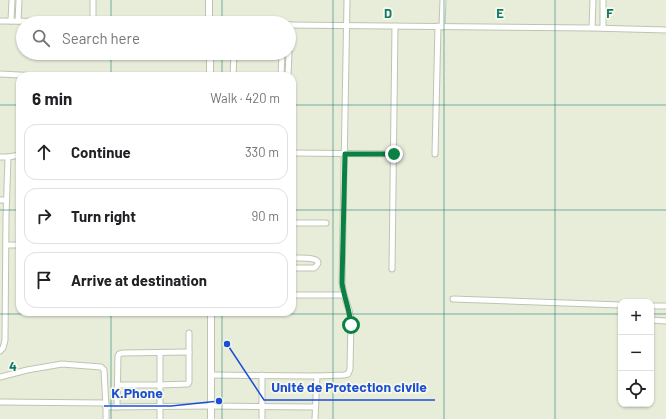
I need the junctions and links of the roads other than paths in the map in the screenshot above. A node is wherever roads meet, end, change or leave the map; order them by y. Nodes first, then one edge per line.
1 (12, 0) edge
2 (18, 0) edge
3 (93, 0) edge
4 (209, 0) edge
5 (347, 0) edge
6 (443, 0) edge
7 (593, 0) edge
8 (603, 0) edge
9 (18, 16) edge
10 (93, 16) edge
11 (210, 16) edge
12 (0, 20) edge
13 (12, 21) junction
14 (16, 21) edge
15 (296, 25) edge
16 (347, 25) junction
17 (396, 26) junction
18 (440, 26) junction
19 (592, 28) junction
20 (603, 28) junction
21 (666, 30) edge
22 (210, 60) edge
23 (234, 60) edge
24 (282, 60) edge
25 (289, 60) edge
26 (210, 72) edge
27 (233, 72) edge
28 (282, 72) edge
29 (288, 72) edge
30 (0, 74) edge
31 (16, 75) edge
32 (296, 153) edge
33 (345, 154) junction
34 (394, 154) junction
35 (435, 154) dead end
36 (16, 156) edge
37 (0, 157) edge
38 (8, 157) junction
39 (0, 200) edge
40 (6, 200) junction
41 (3, 217) edge
42 (296, 223) edge
43 (326, 223) dead end
44 (6, 245) junction
45 (16, 245) edge
46 (296, 258) edge
47 (296, 268) edge
48 (392, 269) dead end
49 (296, 295) edge
50 (344, 295) junction
51 (453, 299) dead end
52 (618, 305) edge
53 (654, 306) edge
54 (666, 306) edge
55 (211, 316) edge
56 (654, 320) edge
57 (666, 321) edge
58 (189, 333) dead end
59 (0, 351) edge
60 (189, 352) junction
61 (160, 353) junction
62 (211, 375) junction
63 (262, 375) junction
64 (317, 376) junction
65 (0, 378) edge
66 (118, 385) junction
67 (160, 385) junction
68 (0, 402) edge
69 (106, 405) junction
70 (211, 406) junction
71 (117, 407) junction
72 (160, 407) junction
73 (262, 407) junction
74 (315, 407) junction
75 (106, 419) edge
76 (160, 419) edge
77 (211, 419) edge
78 (262, 419) edge
79 (315, 419) edge

1 - 13 street
2 - 9 street
3 - 10 street
4 - 11 main road
5 - 16 street
6 - 18 street
7 - 19 street
8 - 20 street
12 - 13 street
13 - 14 street
15 - 16 street
16 - 17 street
16 - 33 street
17 - 18 street
17 - 34 street
18 - 19 street
18 - 35 street
19 - 20 street
20 - 21 street
22 - 26 main road
23 - 27 street
24 - 28 street
25 - 29 street
30 - 31 street
32 - 33 street
33 - 34 street
33 - 50 street
34 - 48 street
36 - 38 street
37 - 38 street
38 - 40 street
39 - 40 street
40 - 41 street
41 - 44 street
42 - 43 street
44 - 45 street
44 - 59 street
46 - 47 street
49 - 50 street
50 - 64 street
51 - 52 street
53 - 54 street
55 - 62 main road
56 - 57 street
58 - 60 street
60 - 61 street
60 - 67 street
61 - 66 street
61 - 67 street
62 - 63 street
62 - 70 main road
63 - 64 street
63 - 73 street
64 - 74 street
65 - 69 street
66 - 67 street
66 - 71 street
67 - 72 street
68 - 69 street
69 - 71 street
69 - 75 street
70 - 72 street
70 - 73 street
70 - 77 main road
71 - 72 street
72 - 76 street
73 - 74 street
73 - 78 street
74 - 79 street

